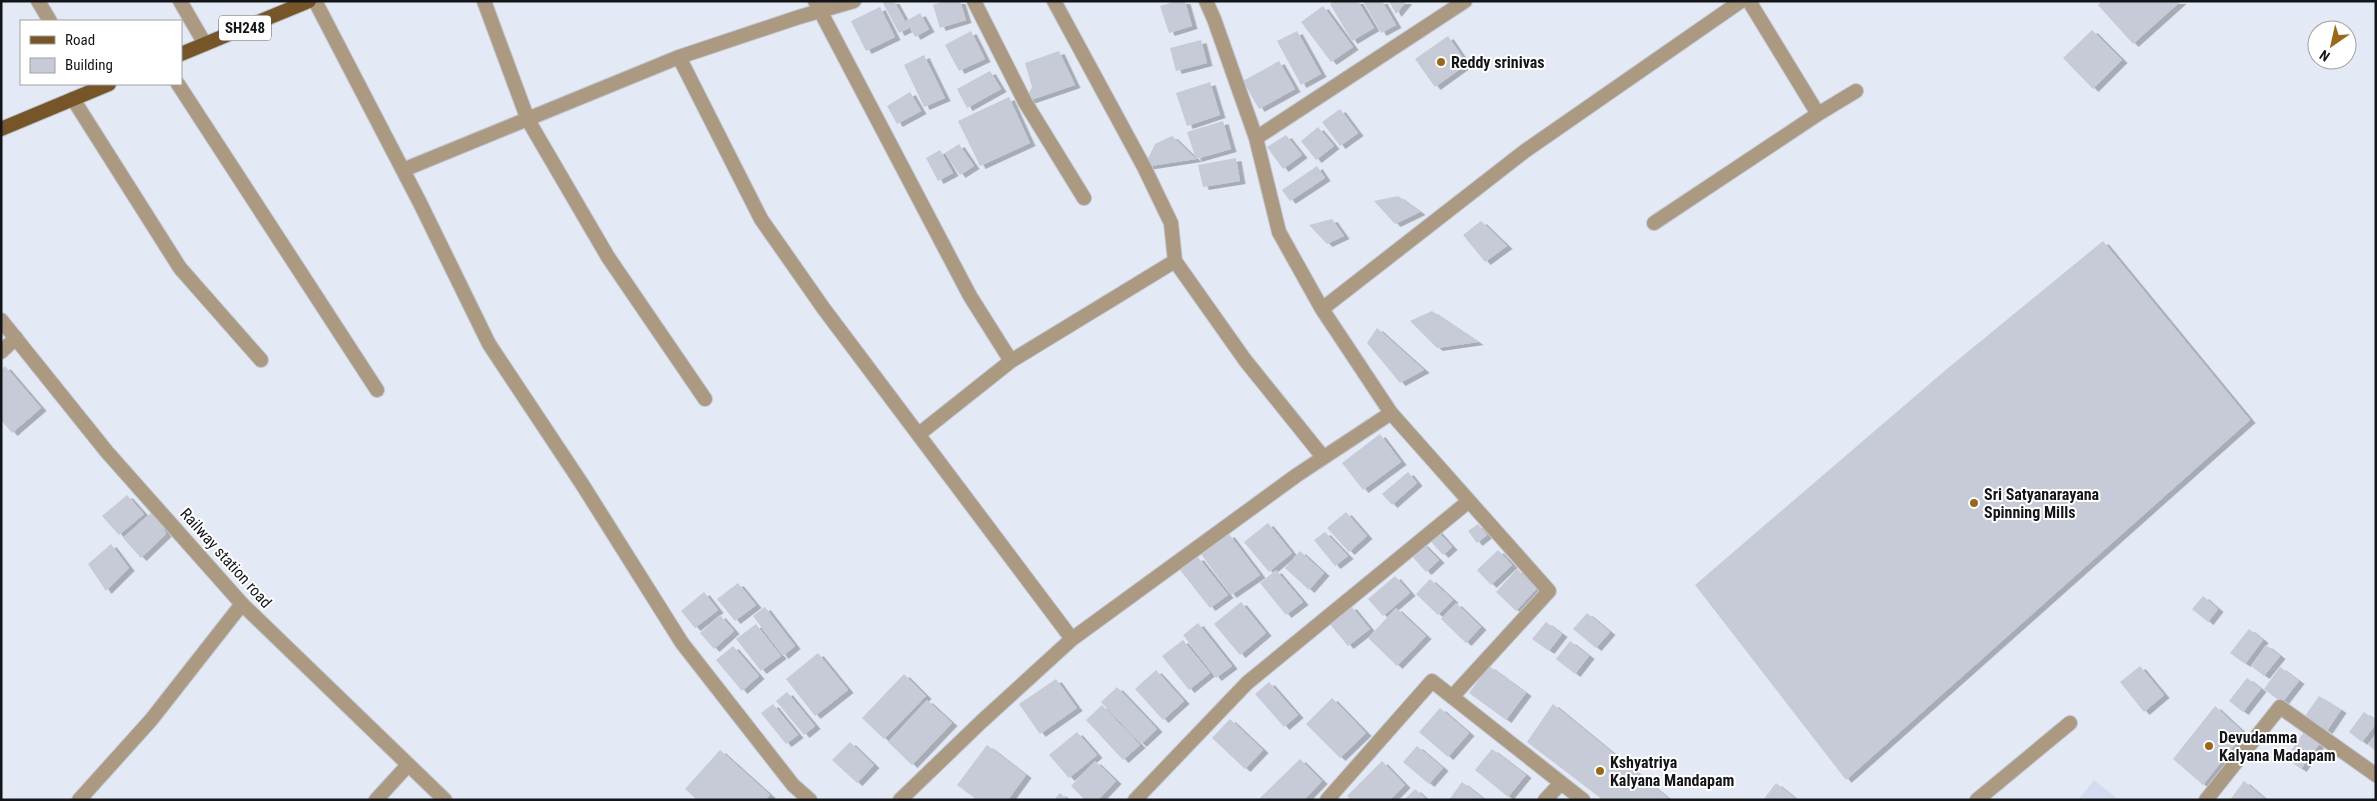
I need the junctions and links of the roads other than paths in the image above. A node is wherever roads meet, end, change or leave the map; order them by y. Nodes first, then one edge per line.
1 (38, 1) edge
2 (180, 1) edge
3 (309, 1) edge
4 (316, 1) edge
5 (484, 1) edge
6 (854, 1) edge
7 (974, 1) edge
8 (1054, 1) edge
9 (1206, 1) edge
10 (1465, 1) edge
11 (1741, 1) edge
12 (1749, 1) edge
13 (817, 6) edge
14 (49, 20) edge
15 (205, 44) junction
16 (182, 54) edge
17 (679, 57) junction
18 (104, 85) edge
19 (179, 85) edge
20 (88, 88) edge
21 (1856, 91) dead end
22 (73, 99) junction
23 (1818, 114) junction
24 (528, 120) junction
25 (1, 129) edge
26 (1256, 138) junction
27 (403, 170) junction
28 (1084, 198) dead end
29 (1654, 223) dead end
30 (1176, 261) junction
31 (1322, 309) junction
32 (1, 320) edge
33 (16, 338) junction
34 (1, 352) edge
35 (261, 360) dead end
36 (1011, 362) junction
37 (377, 390) dead end
38 (705, 398) dead end
39 (1391, 413) junction
40 (919, 434) junction
41 (1324, 458) junction
42 (1469, 502) junction
43 (242, 604) junction
44 (1072, 639) junction
45 (1452, 697) junction
46 (2070, 723) dead end
47 (408, 766) junction
48 (2376, 775) edge
49 (1562, 783) junction
50 (79, 800) edge
51 (376, 800) edge
52 (446, 800) edge
53 (810, 800) edge
54 (900, 800) edge
55 (1135, 800) edge
56 (1327, 800) edge
57 (1545, 800) edge
58 (1583, 800) edge
59 (1977, 800) edge
60 (2206, 800) edge

1 - 14 street
2 - 15 street
3 - 15 main road, SH248
4 - 27 street
5 - 24 street
6 - 13 street
7 - 28 street
8 - 30 street
9 - 26 street
10 - 26 street
11 - 31 street
12 - 23 street
13 - 17 street
13 - 36 street
15 - 16 main road, SH248
17 - 24 street
17 - 40 street
18 - 20 main road
19 - 37 street
20 - 22 main road
21 - 23 street
22 - 25 main road
22 - 35 street
23 - 29 street
24 - 27 street
24 - 38 street
26 - 31 street
27 - 53 street
30 - 36 street
30 - 41 street
31 - 39 street
32 - 33 street, Railway station road
33 - 34 street
33 - 43 street, Railway station road
36 - 40 street
39 - 41 street
39 - 42 street
40 - 44 street
41 - 44 street
42 - 45 street
42 - 55 street
43 - 47 street, Railway station road
43 - 50 street
44 - 54 street
45 - 49 street
45 - 56 street
46 - 59 street
47 - 51 street
47 - 52 street, Railway station road
48 - 60 street
49 - 57 street
49 - 58 street

